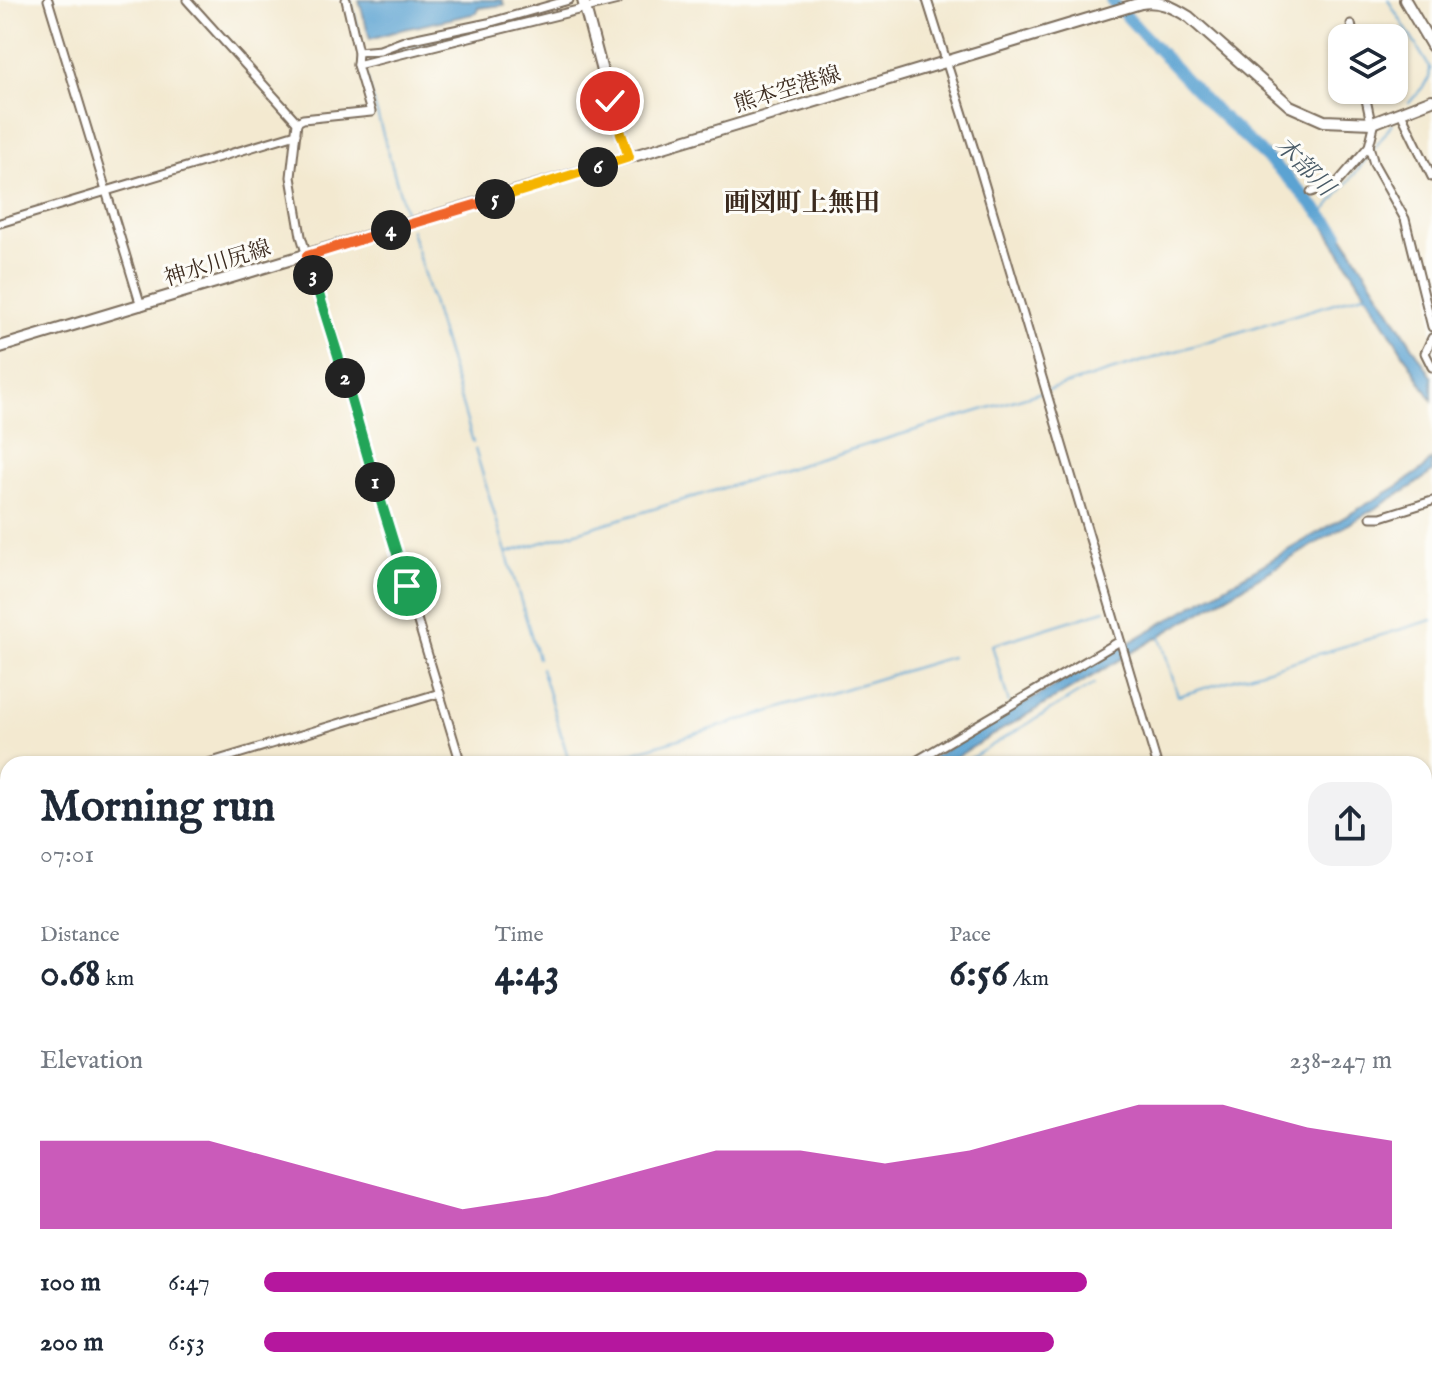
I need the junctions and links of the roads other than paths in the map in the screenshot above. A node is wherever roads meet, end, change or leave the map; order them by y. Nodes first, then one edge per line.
1 (48, 0) edge
2 (187, 0) edge
3 (346, 0) edge
4 (569, 0) edge
5 (618, 0) edge
6 (927, 0) edge
7 (1405, 0) edge
8 (1152, 1) edge
9 (535, 4) edge
10 (584, 4) edge
11 (1432, 46) edge
12 (358, 52) junction
13 (945, 61) junction
14 (357, 65) junction
15 (1432, 100) edge
16 (1368, 104) edge
17 (1401, 113) junction
18 (297, 122) junction
19 (1373, 123) junction
20 (296, 134) junction
21 (1370, 147) junction
22 (629, 157) junction
23 (1432, 177) edge
24 (104, 192) junction
25 (1311, 192) dead end
26 (0, 223) edge
27 (307, 256) junction
28 (1432, 282) edge
29 (1422, 287) junction
30 (141, 306) junction
31 (1432, 327) edge
32 (1432, 338) edge
33 (0, 347) edge
34 (1432, 367) edge
35 (1432, 501) edge
36 (1371, 517) dead end
37 (1121, 643) junction
38 (440, 693) junction
39 (231, 756) edge
40 (459, 756) edge
41 (925, 756) edge
42 (1155, 756) edge

1 - 24 street
2 - 18 street
3 - 12 street
4 - 9 street
5 - 10 street
6 - 13 street
7 - 11 main road
8 - 13 main road, 熊本空港線
8 - 19 main road
9 - 12 street
10 - 14 street
10 - 22 main road
12 - 14 street
13 - 22 main road, 熊本空港線
13 - 37 street
14 - 18 street
15 - 17 main road
16 - 19 street
17 - 19 main road
17 - 23 street
18 - 20 street
19 - 21 street
20 - 24 street
20 - 27 street
21 - 25 street
21 - 29 street
22 - 27 main road, 神水川尻線
24 - 26 street
24 - 30 street
27 - 30 main road, 神水川尻線
27 - 38 street
28 - 29 street
29 - 31 street
30 - 33 main road, 神水川尻線
32 - 34 street
35 - 36 street
37 - 41 street
37 - 42 street
38 - 39 street
38 - 40 street

